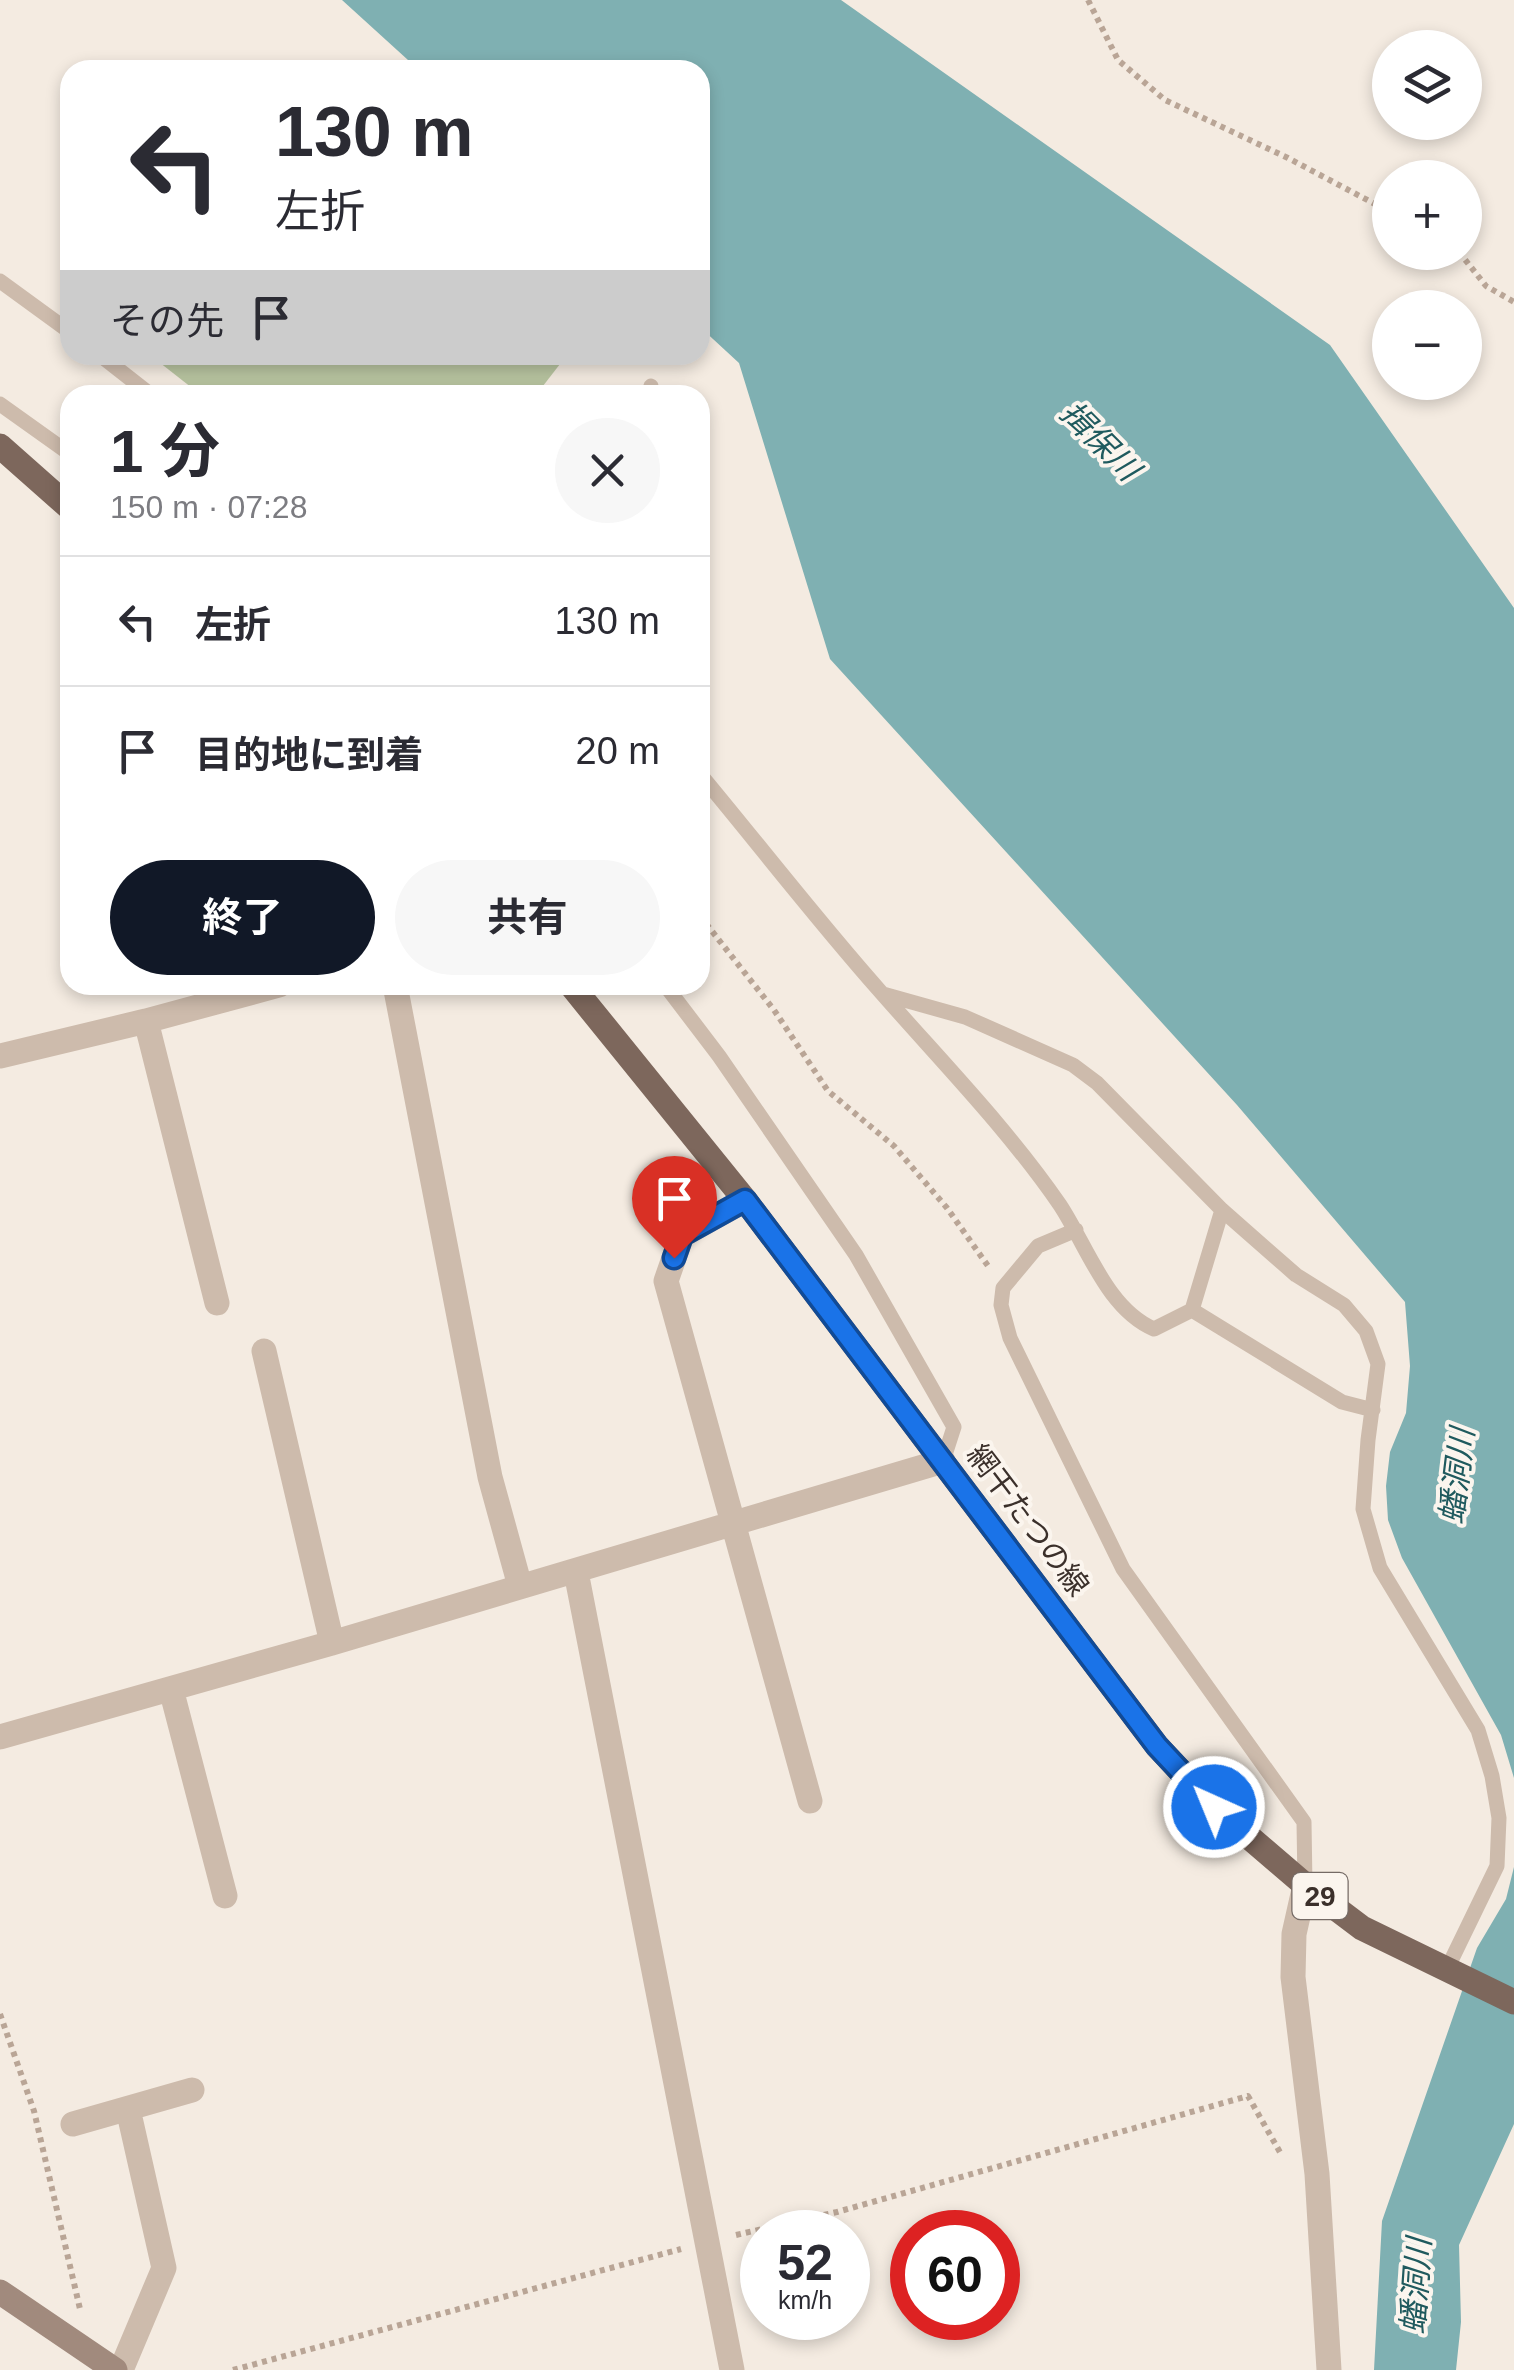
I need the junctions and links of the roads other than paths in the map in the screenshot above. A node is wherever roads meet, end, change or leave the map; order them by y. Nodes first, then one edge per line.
1 (0, 282) edge
2 (60, 325) edge
3 (113, 365) edge
4 (138, 385) edge
5 (0, 404) edge
6 (0, 446) edge
7 (60, 447) edge
8 (60, 499) edge
9 (710, 786) edge
10 (882, 994) junction
11 (244, 995) edge
12 (396, 995) edge
13 (580, 995) edge
14 (673, 995) edge
15 (146, 1022) junction
16 (0, 1056) edge
17 (745, 1200) junction
18 (1222, 1210) junction
19 (1076, 1230) junction
20 (218, 1303) dead end
21 (1192, 1310) junction
22 (264, 1351) dead end
23 (1373, 1410) junction
24 (943, 1461) junction
25 (733, 1525) junction
26 (576, 1572) junction
27 (520, 1586) junction
28 (332, 1643) junction
29 (170, 1689) junction
30 (0, 1737) edge
31 (810, 1801) dead end
32 (1305, 1885) junction
33 (225, 1896) dead end
34 (1446, 1970) junction
35 (1514, 2002) edge
36 (192, 2090) dead end
37 (128, 2109) junction
38 (73, 2124) dead end
39 (0, 2292) edge
40 (118, 2370) edge
41 (732, 2370) edge
42 (1329, 2370) edge

1 - 2 lane
3 - 4 lane
5 - 7 lane
6 - 8 main road
9 - 10 lane
10 - 18 lane
10 - 19 lane
11 - 15 street
12 - 27 street
13 - 17 main road, 網干たつの線 / 29
14 - 24 lane
15 - 16 street
15 - 20 street
17 - 24 main road, 網干たつの線 / 29
17 - 25 street
18 - 21 lane
18 - 23 lane
19 - 21 lane
19 - 32 lane
21 - 23 lane
22 - 28 street
23 - 34 lane
24 - 25 street
24 - 32 main road, 網干たつの線 / 29
25 - 26 street
25 - 31 street
26 - 27 street
26 - 41 street
27 - 28 street
28 - 29 street
29 - 30 street
29 - 33 street
32 - 34 main road, 網干たつの線 / 29
32 - 42 street
34 - 35 main road, 網干たつの線 / 29
36 - 37 street
37 - 38 street
37 - 40 street
39 - 40 street

